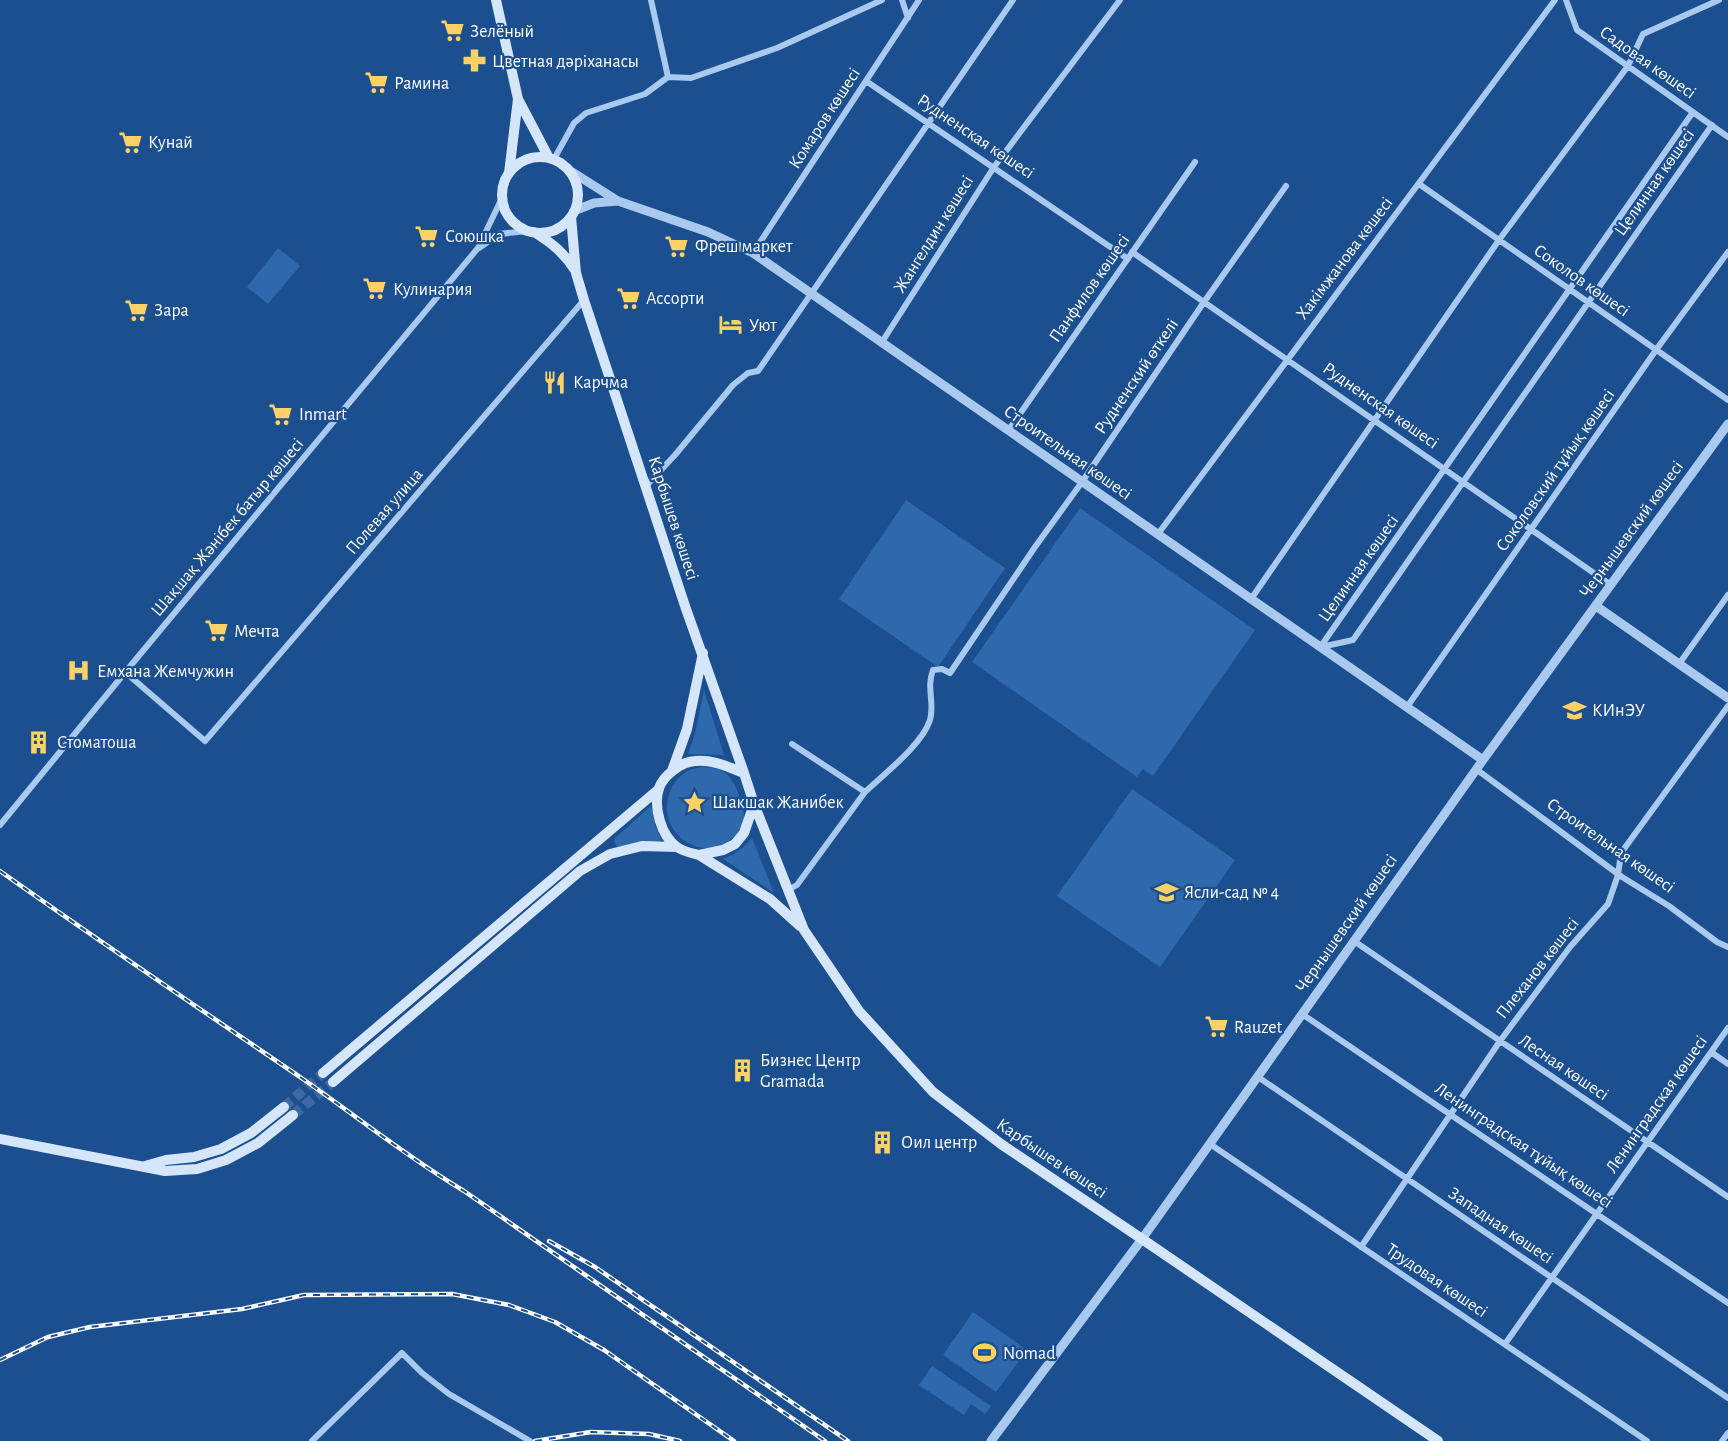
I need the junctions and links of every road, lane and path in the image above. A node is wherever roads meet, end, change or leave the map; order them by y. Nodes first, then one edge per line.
1 (496, 0) edge
2 (651, 0) edge
3 (882, 0) edge
4 (902, 0) edge
5 (919, 0) edge
6 (1013, 0) edge
7 (1120, 0) edge
8 (1555, 0) edge
9 (1566, 0) edge
10 (1719, 0) edge
11 (908, 18) junction
12 (1628, 66) junction
13 (668, 77) junction
14 (866, 81) junction
15 (518, 99) junction
16 (1693, 112) junction
17 (928, 123) junction
18 (1712, 125) junction
19 (1728, 137) edge
20 (551, 158) junction
21 (1195, 162) dead end
22 (994, 167) junction
23 (569, 170) junction
24 (509, 174) junction
25 (1419, 184) junction
26 (1286, 186) dead end
27 (502, 198) junction
28 (618, 201) junction
29 (573, 214) junction
30 (531, 231) junction
31 (1499, 240) junction
32 (478, 248) junction
33 (1728, 252) edge
34 (753, 253) junction
35 (1130, 255) junction
36 (576, 273) junction
37 (1570, 290) junction
38 (812, 293) junction
39 (584, 300) junction
40 (1204, 302) junction
41 (1588, 303) junction
42 (882, 342) junction
43 (1656, 350) junction
44 (1287, 360) junction
45 (1728, 400) edge
46 (1374, 420) junction
47 (1728, 424) edge
48 (1008, 430) junction
49 (1444, 470) junction
50 (1463, 482) junction
51 (1082, 483) junction
52 (646, 486) junction
53 (1532, 530) junction
54 (1158, 534) junction
55 (1611, 585) junction
56 (1728, 595) edge
57 (1251, 599) junction
58 (1596, 606) junction
59 (1321, 647) junction
60 (703, 652) junction
61 (1679, 664) junction
62 (125, 672) junction
63 (1728, 698) edge
64 (1728, 706) edge
65 (1407, 707) junction
66 (792, 744) dead end
67 (1482, 760) junction
68 (1476, 769) junction
69 (672, 771) junction
70 (744, 772) junction
71 (659, 789) junction
72 (865, 792) junction
73 (754, 804) junction
74 (0, 825) edge
75 (677, 847) junction
76 (699, 855) junction
77 (1618, 875) junction
78 (787, 891) junction
79 (804, 930) junction
80 (1354, 941) junction
81 (1728, 947) edge
82 (1302, 1014) junction
83 (1728, 1028) edge
84 (1500, 1041) junction
85 (1711, 1052) junction
86 (1728, 1064) edge
87 (323, 1073) tunnel mouth
88 (1258, 1077) junction
89 (333, 1082) tunnel mouth
90 (284, 1107) tunnel mouth
91 (1451, 1113) junction
92 (292, 1115) tunnel mouth
93 (0, 1139) edge
94 (1648, 1142) junction
95 (1210, 1144) junction
96 (145, 1166) junction
97 (1407, 1179) junction
98 (1728, 1197) edge
99 (1597, 1213) junction
100 (1142, 1239) junction
101 (1361, 1247) junction
102 (1552, 1278) junction
103 (1728, 1303) edge
104 (1505, 1344) junction
105 (1728, 1398) edge
106 (1728, 1433) edge
107 (312, 1441) edge
108 (530, 1441) edge
109 (991, 1441) edge
110 (1438, 1441) edge
111 (1647, 1441) edge
112 (1722, 1441) edge

1 - 15 main road
2 - 13 street
3 - 13 street
4 - 11 street
5 - 11 street, Комаров көшесі
6 - 17 street
7 - 22 street, Жангелдин көшесі
8 - 25 street, Хакімжанова көшесі
9 - 12 street, Садовая көшесі
10 - 12 street
11 - 14 street, Комаров көшесі
12 - 16 street, Садовая көшесі
12 - 31 street
13 - 20 street
14 - 17 street, Рудненская көшесі
14 - 34 street, Комаров көшесі
15 - 20 main road
15 - 24 main road
16 - 18 street, Садовая көшесі
16 - 37 street, Целинная көшесі
17 - 22 street, Рудненская көшесі
17 - 38 street
18 - 19 street, Садовая көшесі
18 - 41 street, Целинная көшесі
20 - 23 main road
20 - 24 main road
21 - 35 street, Панфилов көшесі
22 - 35 street, Рудненская көшесі
22 - 42 street, Жангелдин көшесі
23 - 28 street
23 - 29 main road
24 - 27 main road
25 - 31 street, Соколов көшесі
25 - 44 street, Хакімжанова көшесі
26 - 40 street, Рудненский өткелі
27 - 30 main road
27 - 32 street, Шақшақ Жәнібек батыр көшесі
28 - 29 street
28 - 34 street, Строительная көшесі
29 - 30 main road
29 - 36 main road
30 - 32 street, Шақшақ Жәнібек батыр көшесі
30 - 36 main road
31 - 37 street, Соколов көшесі
31 - 46 street
32 - 62 street, Шақшақ Жәнібек батыр көшесі
33 - 43 street, Соколовский тұйық көшесі
34 - 38 street, Строительная көшесі
35 - 40 street, Рудненская көшесі
35 - 48 street, Панфилов көшесі
36 - 39 main road, Карбышев көшесі
37 - 41 street, Соколов көшесі
37 - 49 street, Целинная көшесі
38 - 42 street, Строительная көшесі
38 - 52 street
39 - 52 main road, Карбышев көшесі
39 - 62 street, Полевая улица
40 - 44 street, Рудненская көшесі
40 - 51 street, Рудненский өткелі
41 - 43 street, Соколов көшесі
41 - 50 street, Целинная көшесі
42 - 48 street, Строительная көшесі
43 - 45 street, Соколов көшесі
43 - 53 street, Соколовский тұйық көшесі
44 - 46 street, Рудненская көшесі
44 - 54 street, Хакімжанова көшесі
46 - 49 street, Рудненская көшесі
46 - 57 street
47 - 55 street, Чернышевский көшесі
48 - 51 street, Строительная көшесі
49 - 50 street, Рудненская көшесі
49 - 59 street, Целинная көшесі
50 - 53 street, Рудненская көшесі
50 - 59 street, Целинная көшесі
51 - 54 street, Строительная көшесі
51 - 72 street, Рудненский өткелі
52 - 60 main road, Карбышев көшесі
53 - 55 street, Рудненская көшесі
53 - 65 street, Соколовский тұйық көшесі
54 - 57 street, Строительная көшесі
55 - 58 street, Чернышевский көшесі
56 - 61 street
57 - 59 street, Строительная көшесі
58 - 61 street
58 - 67 street, Чернышевский көшесі
59 - 65 street, Строительная көшесі
60 - 69 main road
60 - 70 main road, Карбышев көшесі
61 - 63 street
62 - 74 street, Шақшақ Жәнібек батыр көшесі
64 - 77 street, Плеханов көшесі
65 - 67 street, Строительная көшесі
66 - 72 street
67 - 68 street, Чернышевский көшесі
68 - 77 street, Строительная көшесі
68 - 80 street, Чернышевский көшесі
69 - 70 main road
69 - 71 main road
70 - 73 main road
71 - 75 main road
71 - 87 main road
72 - 78 street
73 - 76 main road
73 - 78 main road, Карбышев көшесі
75 - 76 main road
75 - 89 main road
76 - 79 main road
77 - 81 street, Строительная көшесі
77 - 84 street, Плеханов көшесі
78 - 79 main road, Карбышев көшесі
79 - 100 main road, Карбышев көшесі
80 - 82 street, Чернышевский көшесі
80 - 84 street, Лесная көшесі
82 - 88 street, Чернышевский көшесі
82 - 91 street, Ленинградская тұйық көшесі
83 - 85 street, Ленинградская көшесі
84 - 91 street, Плеханов көшесі
84 - 94 street, Лесная көшесі
85 - 86 street
85 - 94 street, Ленинградская көшесі
88 - 95 street, Чернышевский көшесі
88 - 97 street, Западная көшесі
90 - 96 main road
91 - 97 street, Плеханов көшесі
91 - 99 street, Ленинградская тұйық көшесі
92 - 96 main road
93 - 96 main road
94 - 98 street, Лесная көшесі
94 - 99 street, Ленинградская көшесі
95 - 100 street, Чернышевский көшесі
95 - 101 street, Трудовая көшесі
97 - 101 street, Плеханов көшесі
97 - 102 street, Западная көшесі
99 - 102 street, Ленинградская көшесі
99 - 103 street, Ленинградская тұйық көшесі
100 - 109 street, Чернышевский көшесі
100 - 110 main road, Карбышев көшесі
101 - 104 street, Трудовая көшесі
102 - 104 street, Ленинградская көшесі
102 - 105 street, Западная көшесі
104 - 111 street, Трудовая көшесі
106 - 112 street
107 - 108 street

